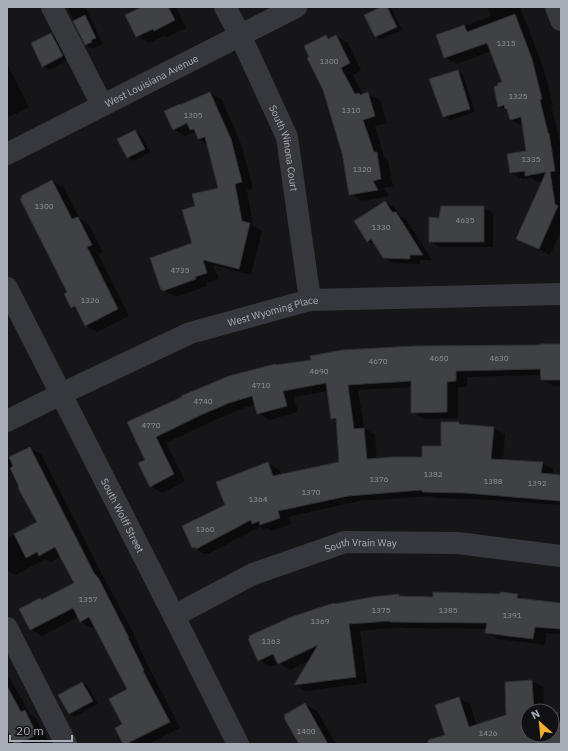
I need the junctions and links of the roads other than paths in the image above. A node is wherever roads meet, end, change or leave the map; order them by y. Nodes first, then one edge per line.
1 (52, 7) edge
2 (225, 7) edge
3 (296, 7) edge
4 (556, 7) edge
5 (561, 20) edge
6 (240, 35) junction
7 (102, 105) junction
8 (7, 154) edge
9 (7, 288) edge
10 (561, 294) edge
11 (310, 300) junction
12 (61, 394) junction
13 (7, 421) edge
14 (561, 556) edge
15 (174, 616) junction
16 (7, 628) edge
17 (230, 742) edge
18 (66, 744) edge

1 - 7 street
2 - 6 street, South Winona Court
3 - 6 street, West Louisiana Avenue
4 - 5 street
6 - 7 street, West Louisiana Avenue
6 - 11 street, South Winona Court
7 - 8 street, West Louisiana Avenue
9 - 12 street, South Wolff Street
10 - 11 street, West Wyoming Place
11 - 12 street, West Wyoming Place
12 - 13 street, West Wyoming Place
12 - 15 street, South Wolff Street
14 - 15 street, South Vrain Way
15 - 17 street, South Wolff Street
16 - 18 street

